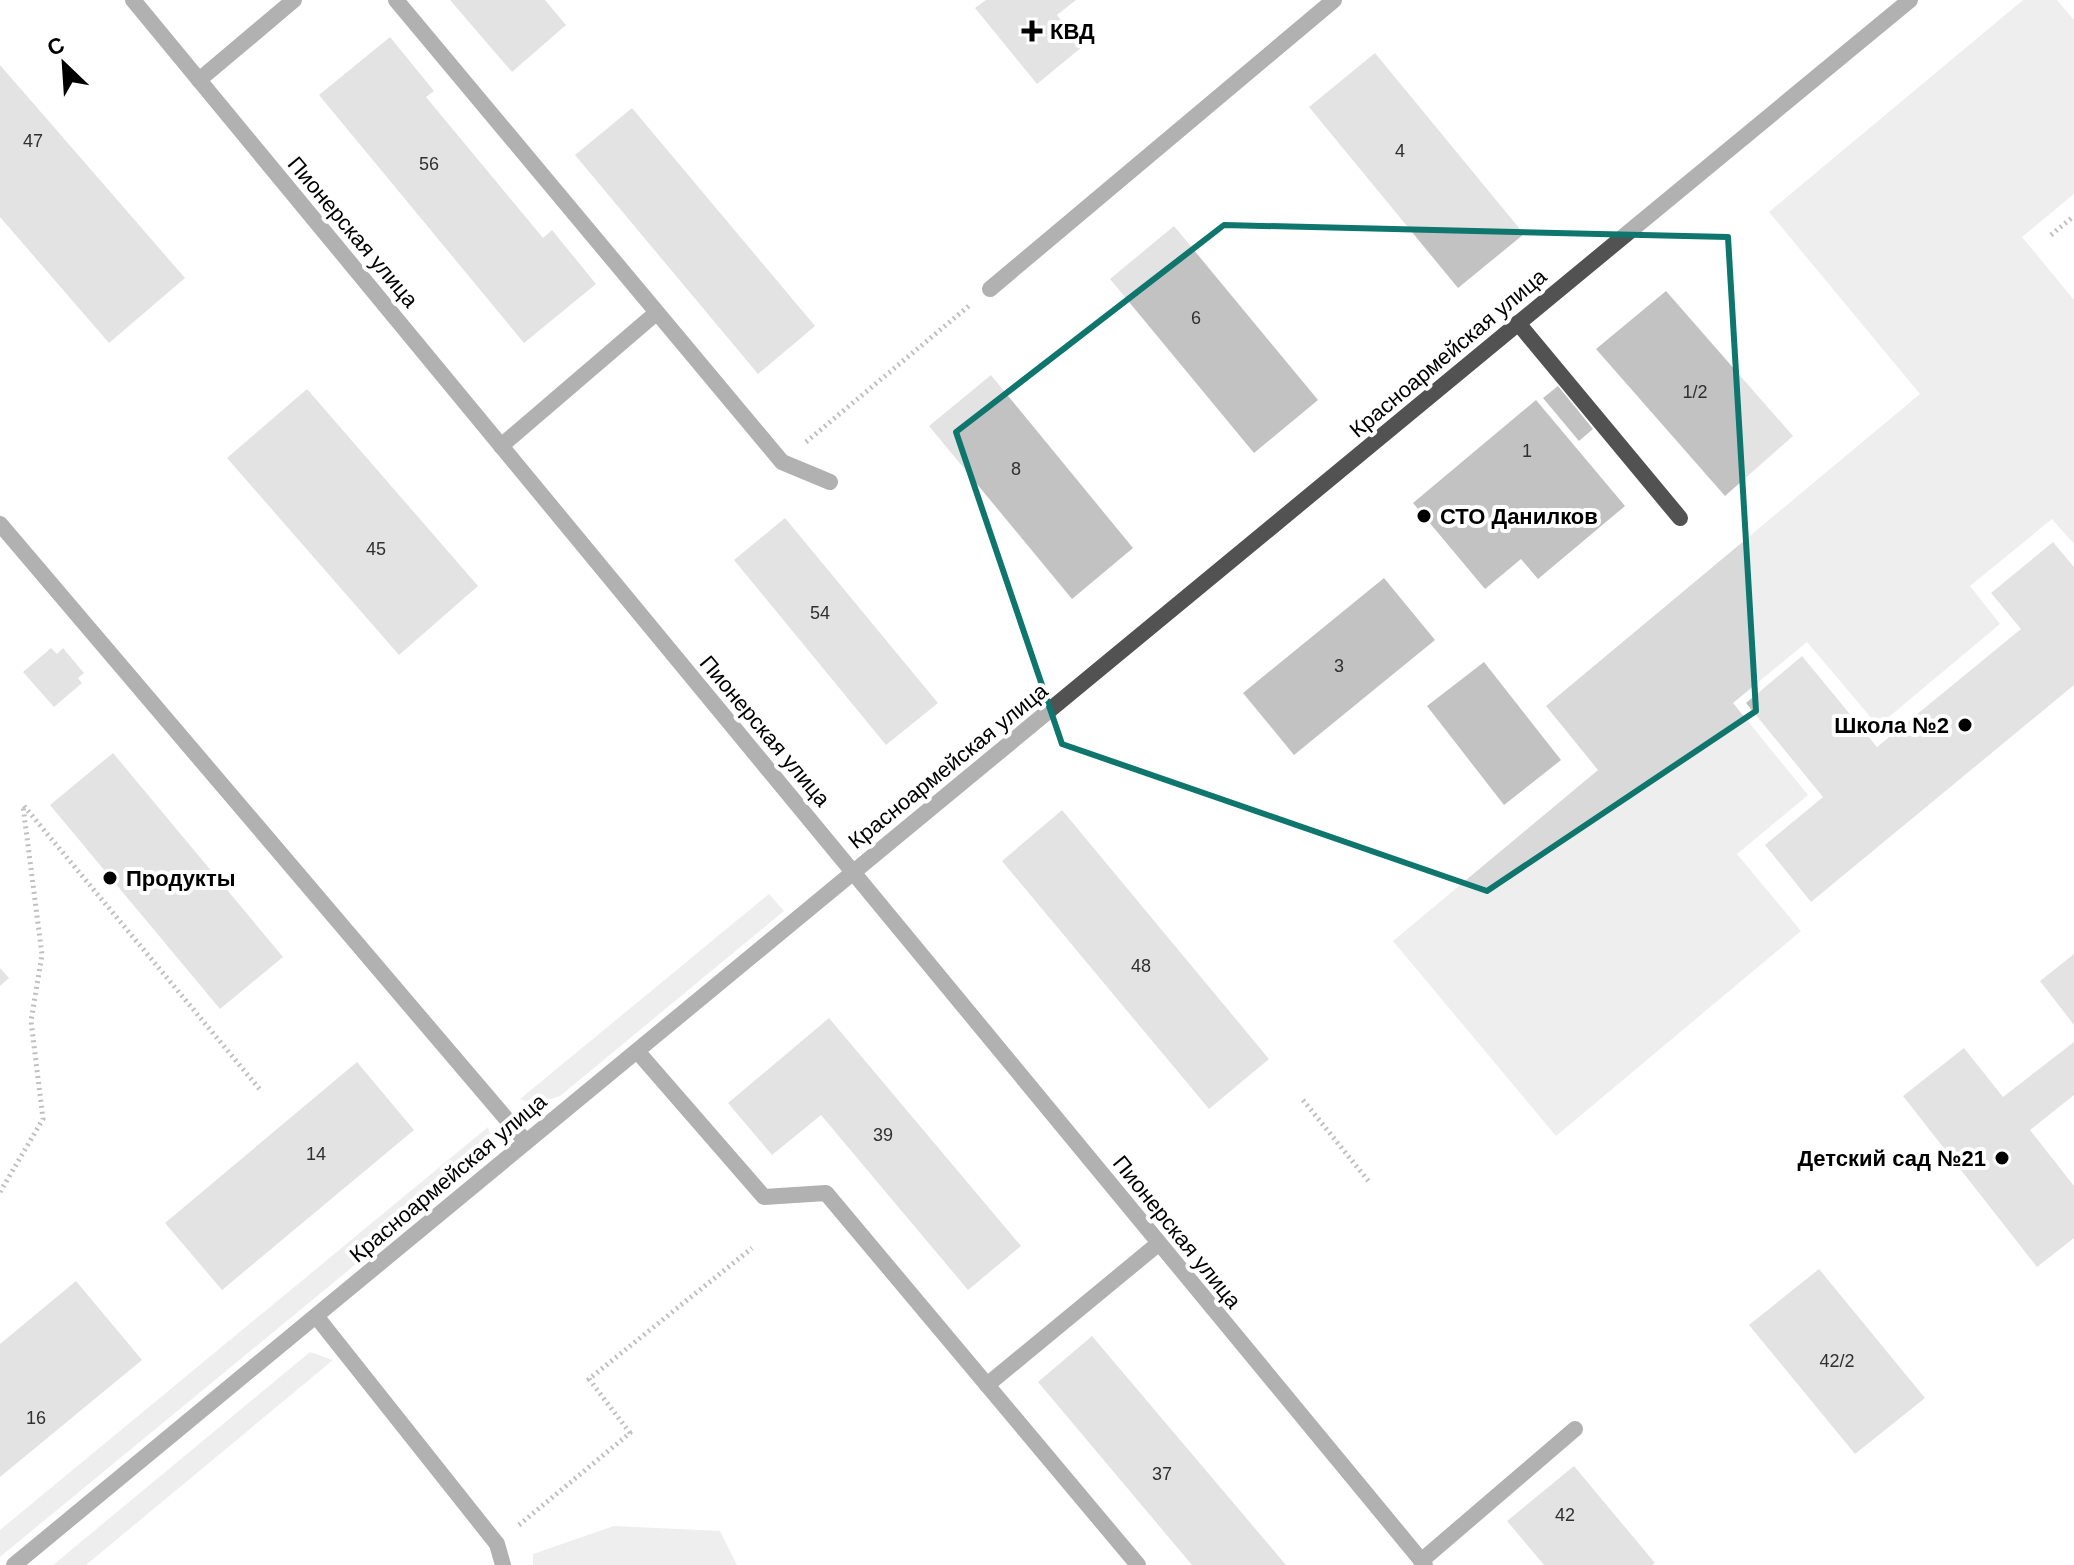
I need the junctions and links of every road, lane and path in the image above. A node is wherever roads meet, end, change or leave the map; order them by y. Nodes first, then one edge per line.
1 (133, 0) edge
2 (294, 0) edge
3 (396, 0) edge
4 (1334, 0) edge
5 (1910, 0) edge
6 (199, 80) junction
7 (2074, 216) edge
8 (2051, 235) dead end
9 (990, 289) joint
10 (655, 314) junction
11 (1518, 323) junction
12 (501, 446) junction
13 (782, 462) junction
14 (830, 482) dead end
15 (1680, 518) dead end
16 (0, 524) edge
17 (853, 872) junction
18 (637, 1051) junction
19 (262, 1092) dead end
20 (1303, 1100) dead end
21 (526, 1142) junction
22 (1370, 1183) dead end
23 (0, 1192) edge
24 (1158, 1244) junction
25 (752, 1248) dead end
26 (316, 1316) junction
27 (987, 1385) junction
28 (1575, 1429) dead end
29 (497, 1544) junction
30 (1423, 1563) edge
31 (14, 1565) edge
32 (503, 1565) edge
33 (1138, 1565) edge

1 - 6 street, Пионерская улица
2 - 6 street
3 - 10 street
4 - 9 street
5 - 11 street, Красноармейская улица
6 - 12 street, Пионерская улица
7 - 8 path
9 - 13 path
10 - 12 street
10 - 13 street
11 - 15 street
11 - 17 street, Красноармейская улица
12 - 17 street, Пионерская улица
13 - 14 street
16 - 21 street
17 - 18 street, Красноармейская улица
17 - 24 street, Пионерская улица
18 - 21 street, Красноармейская улица
18 - 27 street
19 - 23 path
20 - 22 path
21 - 26 street, Красноармейская улица
24 - 27 street
24 - 30 street, Пионерская улица
25 - 29 path
26 - 29 street
26 - 31 street, Красноармейская улица
27 - 33 street
28 - 30 street
29 - 32 street

